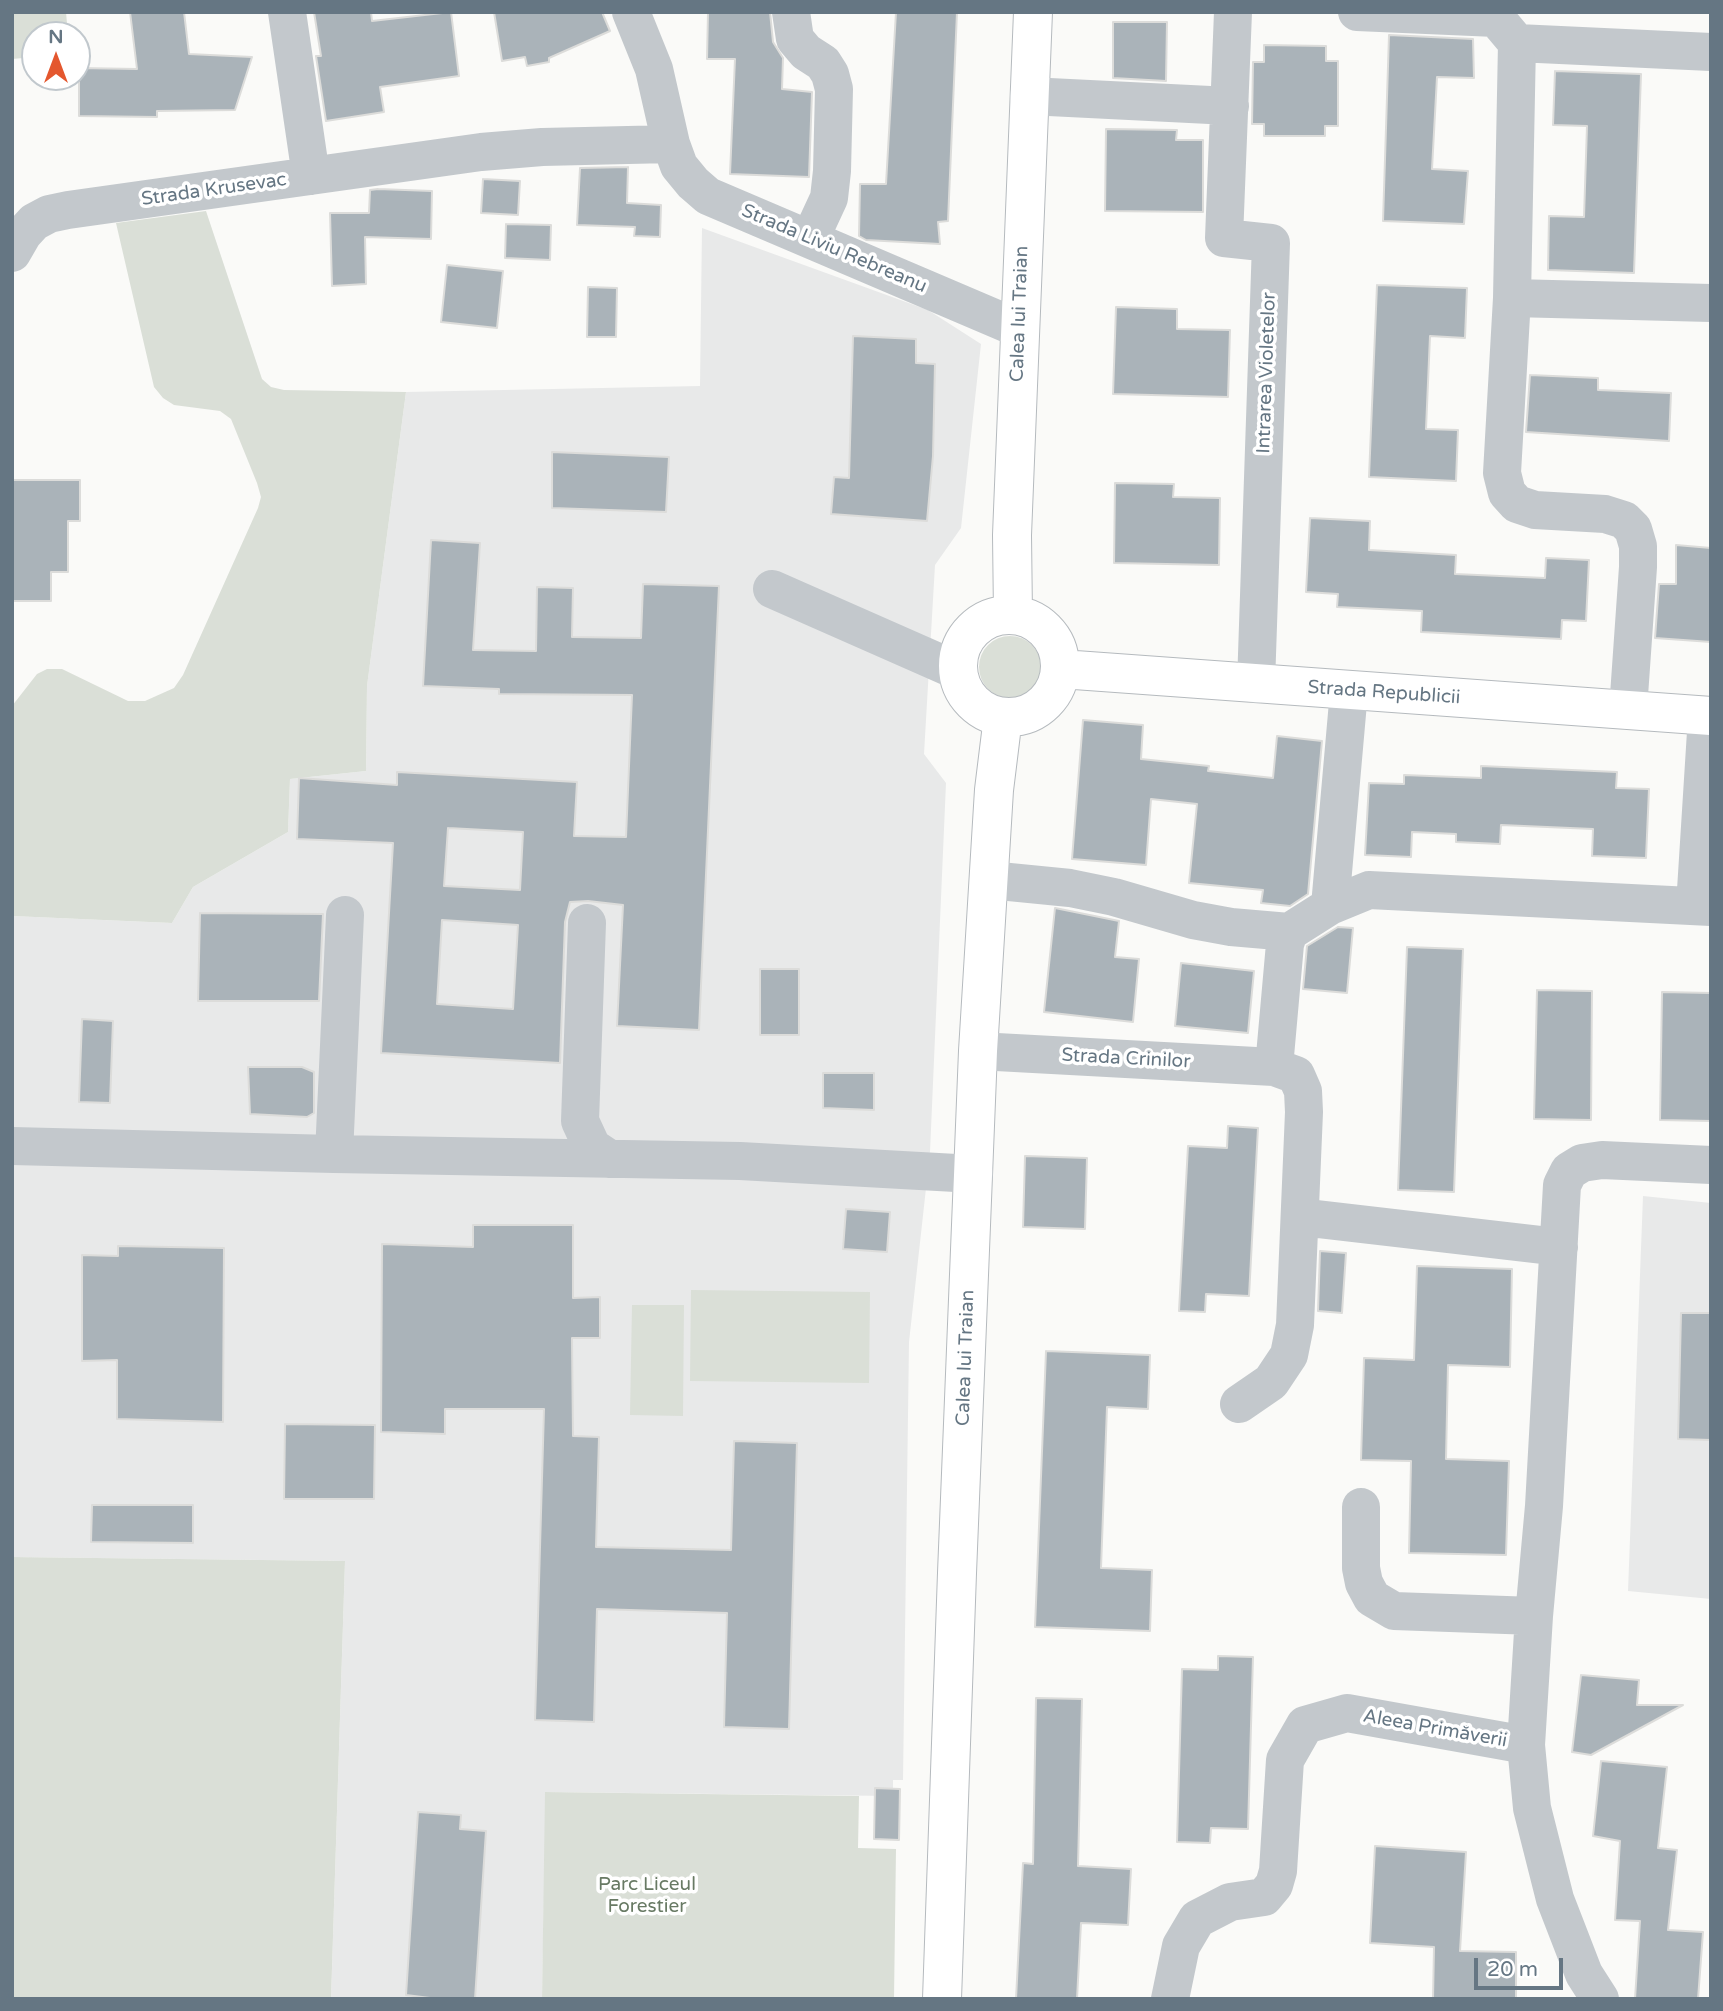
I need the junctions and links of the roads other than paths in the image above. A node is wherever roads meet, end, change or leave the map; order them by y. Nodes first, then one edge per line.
1 (287, 12) edge
2 (631, 12) edge
3 (791, 12) edge
4 (1033, 12) edge
5 (1233, 12) edge
6 (1357, 12) edge
7 (1517, 43) junction
8 (1711, 52) edge
9 (1029, 96) junction
10 (1230, 106) junction
11 (671, 144) junction
12 (311, 176) junction
13 (810, 239) junction
14 (12, 253) edge
15 (1512, 298) junction
16 (1711, 303) edge
17 (1020, 329) junction
18 (772, 589) dead end
19 (1013, 615) junction
20 (1061, 669) junction
21 (958, 671) junction
22 (1256, 684) junction
23 (1349, 691) junction
24 (1628, 710) junction
25 (1709, 716) edge
26 (1003, 717) junction
27 (989, 880) junction
28 (1330, 906) junction
29 (1703, 906) edge
30 (345, 915) dead end
31 (587, 923) dead end
32 (1289, 932) junction
33 (978, 1051) junction
34 (1275, 1067) junction
35 (12, 1146) edge
36 (334, 1154) junction
37 (610, 1159) junction
38 (1711, 1165) edge
39 (974, 1174) junction
40 (1300, 1217) junction
41 (1559, 1247) junction
42 (1240, 1404) dead end
43 (1361, 1507) dead end
44 (1534, 1616) junction
45 (1526, 1745) junction
46 (942, 1999) edge
47 (1170, 1999) edge
48 (1600, 1999) edge

1 - 12 street, Strada Krusevac
2 - 11 street, Strada Liviu Rebreanu
3 - 13 street
4 - 9 main road, Calea lui Traian
5 - 10 street
6 - 7 street
7 - 8 street
7 - 15 street
9 - 10 street
9 - 17 main road, Calea lui Traian
10 - 22 street, Intrarea Violetelor
11 - 12 street
11 - 13 street, Strada Liviu Rebreanu
12 - 14 street, Strada Krusevac
13 - 17 street, Strada Liviu Rebreanu
15 - 16 street
15 - 24 street
17 - 19 main road, Calea lui Traian
18 - 21 street
19 - 20 main road
19 - 21 main road
20 - 22 main road, Strada Republicii
20 - 26 main road
21 - 26 main road
22 - 23 main road, Strada Republicii
23 - 24 main road, Strada Republicii
23 - 28 street
24 - 25 main road, Strada Republicii
25 - 29 street, Strada Republicii
26 - 27 main road, Calea lui Traian
27 - 32 street
27 - 33 main road, Calea lui Traian
28 - 29 street, Strada Republicii
28 - 32 street
30 - 36 street
31 - 37 street
32 - 34 street
33 - 34 street, Strada Crinilor
33 - 39 main road, Calea lui Traian
34 - 40 street
35 - 36 street
36 - 37 street
37 - 39 street
38 - 41 street, Aleea Primăverii
39 - 46 main road, Calea lui Traian
40 - 41 street
40 - 42 street
41 - 44 street, Aleea Primăverii
43 - 44 street
44 - 45 street, Aleea Primăverii
45 - 47 street, Aleea Primăverii
45 - 48 street, Aleea Primăverii

